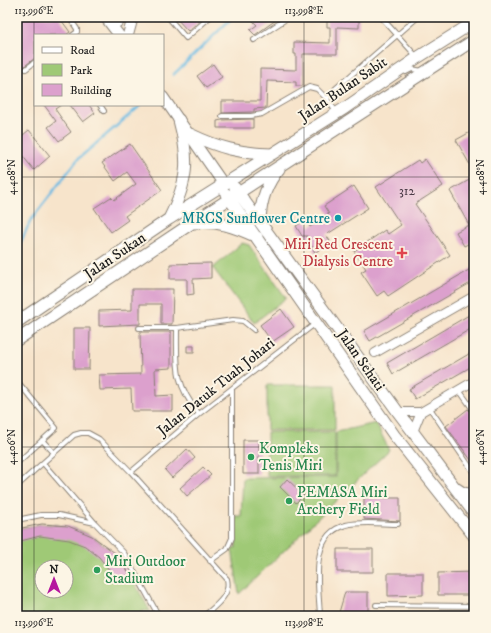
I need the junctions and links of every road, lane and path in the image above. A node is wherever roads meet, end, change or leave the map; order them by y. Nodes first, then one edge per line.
1 (69, 17) edge
2 (105, 17) edge
3 (124, 17) edge
4 (133, 17) edge
5 (168, 17) edge
6 (210, 17) edge
7 (289, 17) edge
8 (381, 17) edge
9 (418, 17) edge
10 (474, 22) edge
11 (112, 26) junction
12 (74, 34) edge
13 (118, 34) edge
14 (128, 34) edge
15 (397, 34) junction
16 (254, 40) dead end
17 (474, 40) edge
18 (417, 58) junction
19 (34, 63) edge
20 (26, 69) dead end
21 (427, 72) junction
22 (164, 98) edge
23 (327, 99) junction
24 (101, 106) edge
25 (104, 111) dead end
26 (341, 111) junction
27 (222, 116) dead end
28 (180, 120) junction
29 (190, 134) junction
30 (273, 154) junction
31 (284, 163) junction
32 (223, 182) junction
33 (234, 195) junction
34 (169, 219) junction
35 (260, 220) junction
36 (192, 223) junction
37 (257, 238) junction
38 (474, 296) edge
39 (17, 322) edge
40 (316, 322) junction
41 (139, 328) dead end
42 (177, 328) junction
43 (254, 330) dead end
44 (17, 340) edge
45 (375, 353) dead end
46 (17, 381) edge
47 (474, 381) edge
48 (232, 390) junction
49 (459, 390) junction
50 (428, 407) junction
51 (474, 411) edge
52 (398, 412) junction
53 (420, 412) junction
54 (199, 414) junction
55 (412, 432) junction
56 (394, 436) junction
57 (42, 440) junction
58 (54, 453) junction
59 (17, 463) edge
60 (43, 463) junction
61 (131, 472) junction
62 (474, 473) edge
63 (17, 486) edge
64 (455, 488) junction
65 (474, 495) edge
66 (473, 510) edge
67 (17, 520) edge
68 (95, 523) junction
69 (398, 524) dead end
70 (474, 527) edge
71 (474, 536) edge
72 (210, 561) junction
73 (376, 605) dead end
74 (474, 606) edge
75 (157, 616) edge
76 (204, 616) edge
77 (320, 616) edge

1 - 12 lane
2 - 11 street
3 - 11 street
4 - 14 street
5 - 6 lane
7 - 16 lane
8 - 15 lane
9 - 15 lane
10 - 18 main road, Jalan Bulan Sabit
11 - 13 street
15 - 18 lane
15 - 23 lane
17 - 21 main road, Jalan Bulan Sabit
18 - 26 main road, Jalan Bulan Sabit
19 - 20 lane
21 - 26 lane
21 - 31 main road, Jalan Bulan Sabit
22 - 28 street
23 - 26 lane
23 - 27 lane
24 - 25 lane
26 - 30 main road, Jalan Bulan Sabit
28 - 29 street
28 - 34 main road
29 - 30 main road
29 - 32 street
30 - 32 main road, Jalan Bulan Sabit
31 - 33 main road, Jalan Bulan Sabit
31 - 35 main road
32 - 33 main road
32 - 34 main road, Jalan Sukan
33 - 35 main road, Jalan Sehati
33 - 36 main road, Jalan Sukan
33 - 37 main road, Jalan Sehati
34 - 39 main road, Jalan Sukan
35 - 52 main road, Jalan Sehati
36 - 37 main road
36 - 44 main road, Jalan Sukan
37 - 40 main road, Jalan Sehati
38 - 45 street
40 - 48 lane, Jalan Datuk Tuah Johari
40 - 56 main road, Jalan Sehati
41 - 42 lane
42 - 43 lane
42 - 54 lane
46 - 57 lane
47 - 49 street
48 - 54 lane, Jalan Datuk Tuah Johari
48 - 72 lane
49 - 50 street
49 - 51 lane
50 - 53 street
50 - 62 lane
52 - 53 street
52 - 55 main road, Jalan Sehati
53 - 55 street
54 - 61 lane, Jalan Datuk Tuah Johari
55 - 64 main road, Jalan Sehati
56 - 66 main road
56 - 71 main road, Jalan Sehati
57 - 58 lane
57 - 59 lane
58 - 60 lane
58 - 61 lane
60 - 63 lane
60 - 68 lane
61 - 72 lane
64 - 65 main road
64 - 66 main road, Jalan Sehati
66 - 70 main road
67 - 68 lane
68 - 75 lane
69 - 77 lane
72 - 76 lane
73 - 74 lane

